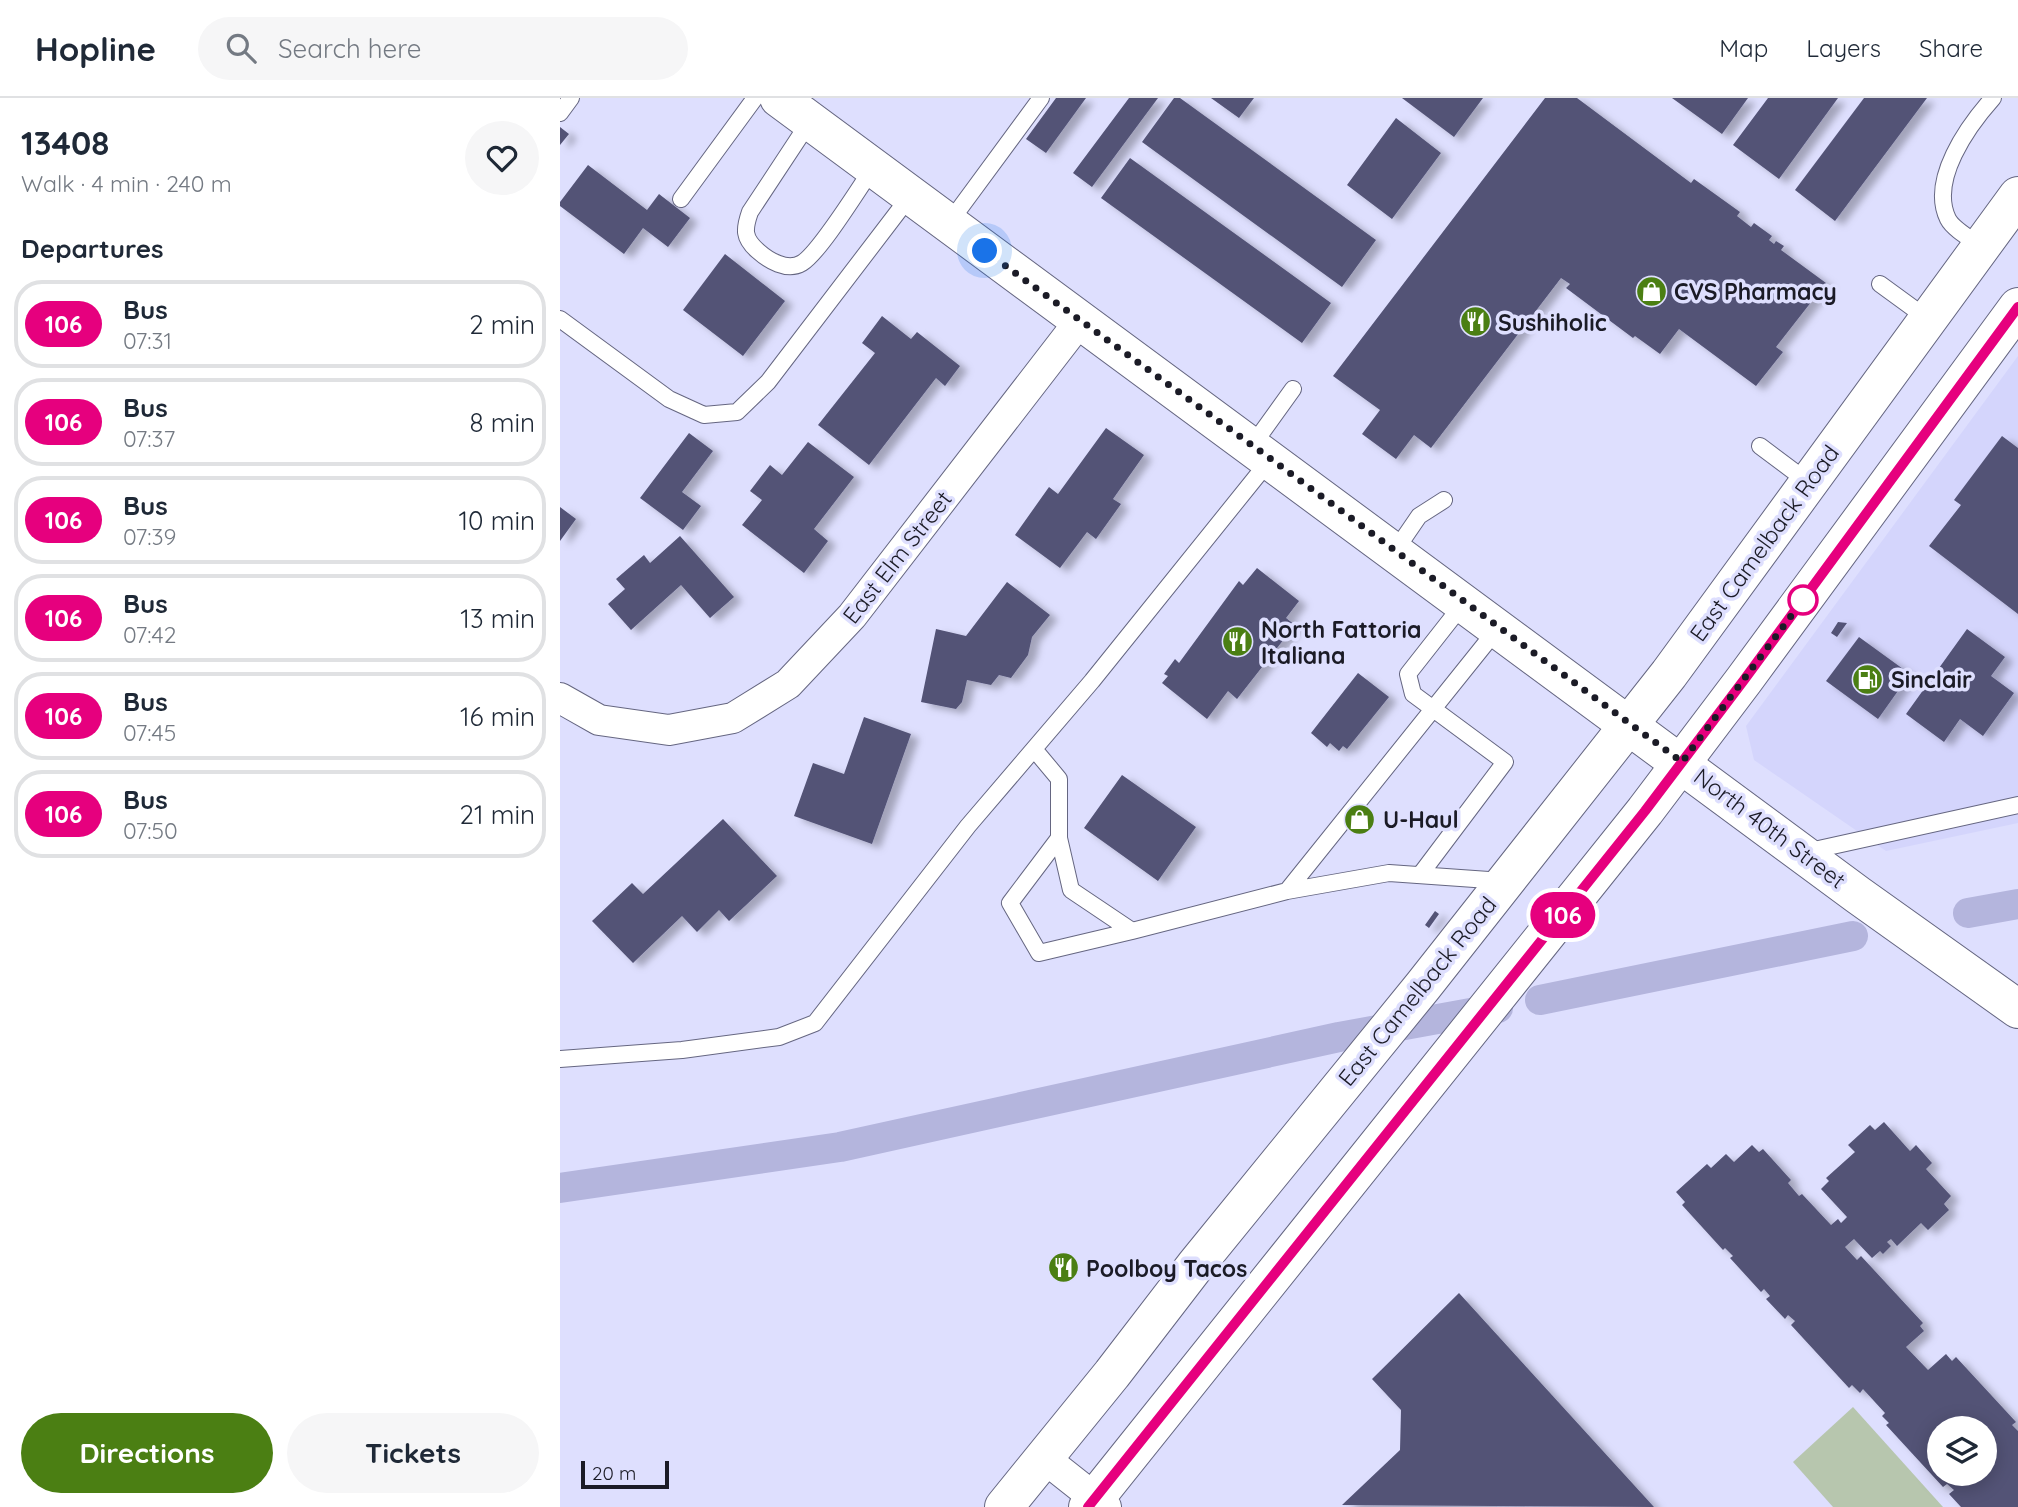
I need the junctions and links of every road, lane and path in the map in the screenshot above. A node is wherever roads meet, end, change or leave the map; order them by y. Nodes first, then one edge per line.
1 (571, 98) edge
2 (755, 98) edge
3 (779, 98) edge
4 (1041, 98) edge
5 (1993, 98) edge
6 (560, 113) edge
7 (810, 121) junction
8 (873, 168) junction
9 (910, 196) junction
10 (2018, 196) edge
11 (681, 199) dead end
12 (948, 224) junction
13 (1981, 246) junction
14 (1880, 284) dead end
15 (2018, 307) edge
16 (560, 319) edge
17 (1928, 319) junction
18 (1079, 322) junction
19 (1293, 389) dead end
20 (1760, 446) dead end
21 (1262, 452) junction
22 (1808, 482) junction
23 (1444, 500) dead end
24 (1395, 551) junction
25 (1464, 603) junction
26 (1498, 628) junction
27 (560, 698) edge
28 (1434, 709) junction
29 (1629, 725) junction
30 (1034, 749) junction
31 (1682, 762) junction
32 (2018, 805) edge
33 (1059, 838) junction
34 (1803, 853) junction
35 (1420, 875) junction
36 (1505, 881) junction
37 (1287, 891) junction
38 (1132, 930) junction
39 (2018, 1009) edge
40 (560, 1059) edge
41 (1044, 1458) junction
42 (1096, 1504) edge
43 (1004, 1507) edge

1 - 6 lane
2 - 11 lane
3 - 7 main road, North 40th Street
4 - 12 lane
5 - 13 lane
7 - 8 main road, North 40th Street
7 - 8 lane
8 - 9 main road, North 40th Street
9 - 12 main road, North 40th Street
9 - 16 lane
10 - 13 main road, East Camelback Road
12 - 18 main road, North 40th Street
13 - 17 main road, East Camelback Road
14 - 17 lane
15 - 31 main road
17 - 22 main road, East Camelback Road
18 - 21 main road, North 40th Street
18 - 27 street, East Elm Street
19 - 21 lane
20 - 22 lane
21 - 24 main road, North 40th Street
21 - 30 lane
22 - 29 main road, East Camelback Road
23 - 24 lane
24 - 25 main road, North 40th Street
25 - 26 main road, North 40th Street
25 - 28 lane
26 - 28 lane
26 - 29 main road, North 40th Street
28 - 35 lane
28 - 37 lane
29 - 31 main road, North 40th Street
29 - 36 main road, East Camelback Road
30 - 33 lane
30 - 40 lane
31 - 34 main road, North 40th Street
31 - 42 main road
32 - 34 lane
33 - 38 lane
33 - 38 lane
34 - 39 main road, North 40th Street
35 - 36 lane
35 - 37 lane
36 - 41 main road, East Camelback Road
37 - 38 lane
41 - 42 street
41 - 43 main road, East Camelback Road

